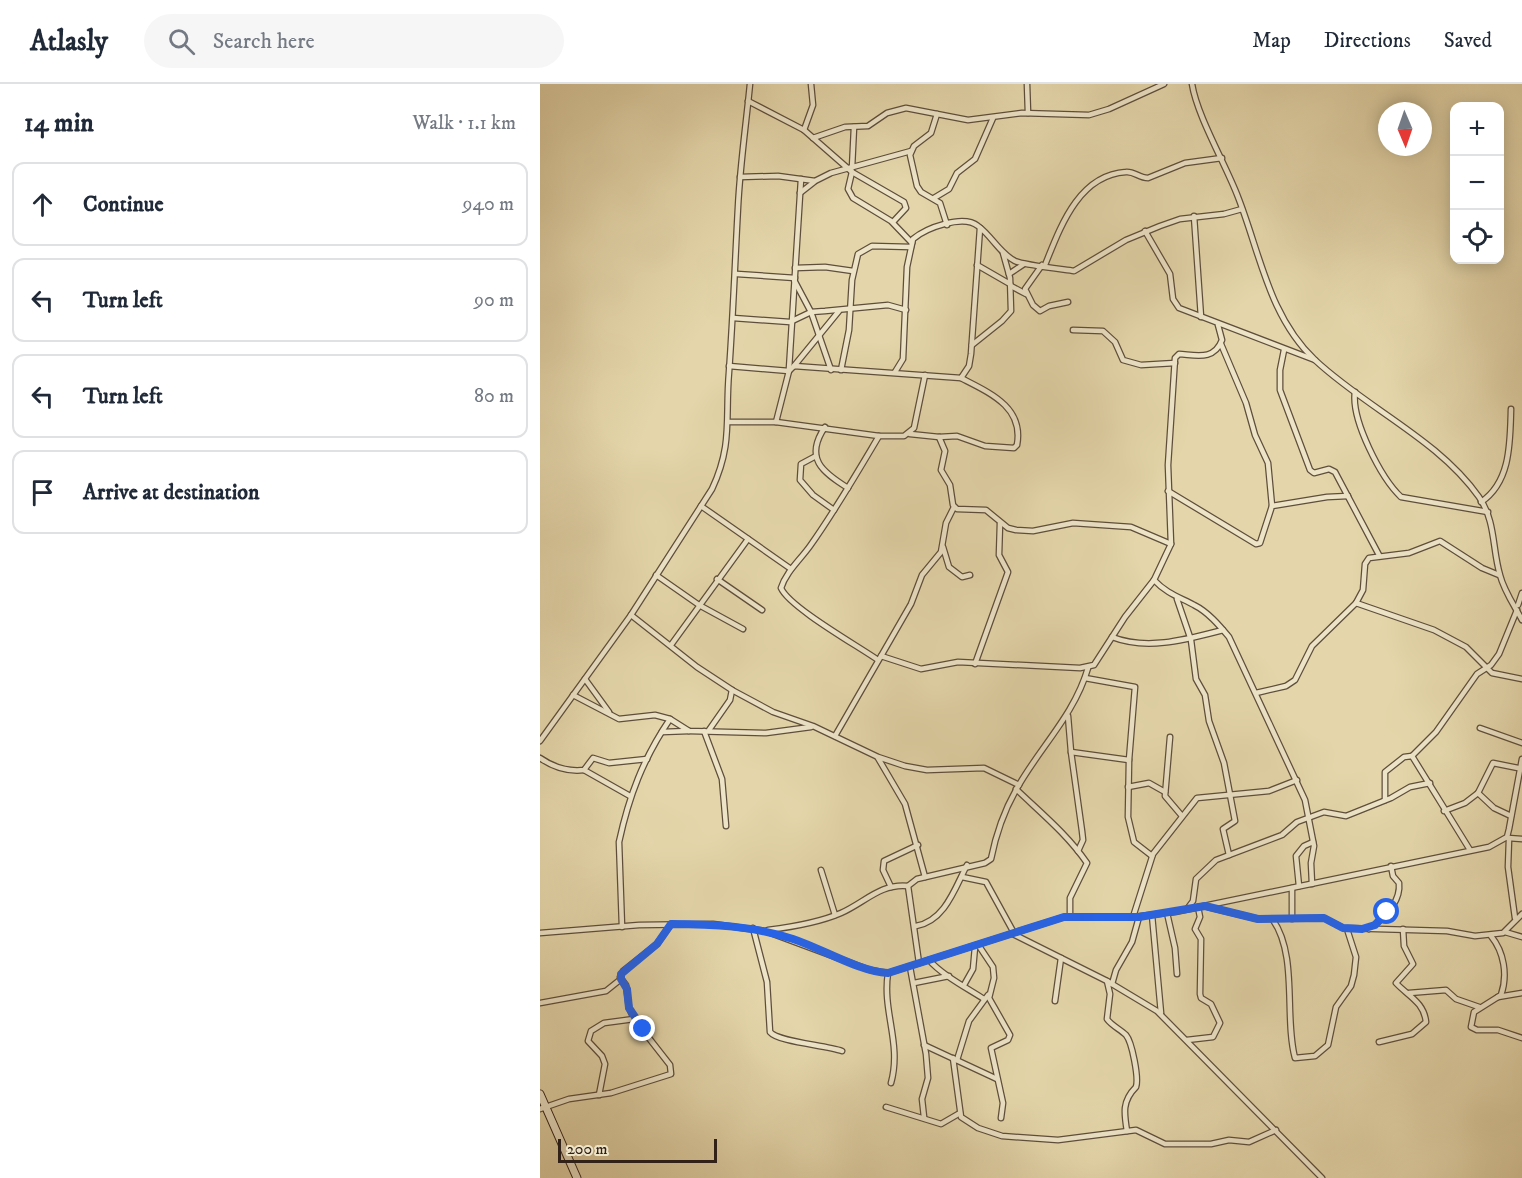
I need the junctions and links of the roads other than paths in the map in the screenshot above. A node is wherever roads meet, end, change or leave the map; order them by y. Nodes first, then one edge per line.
1 (750, 84) edge
2 (811, 84) edge
3 (1027, 84) edge
4 (1164, 84) edge
5 (1192, 84) edge
6 (748, 101) junction
7 (1028, 113) junction
8 (937, 114) junction
9 (993, 118) junction
10 (854, 127) junction
11 (804, 130) junction
12 (813, 138) junction
13 (911, 151) junction
14 (1222, 158) junction
15 (850, 170) junction
16 (740, 177) junction
17 (801, 179) junction
18 (815, 181) junction
19 (800, 193) junction
20 (934, 198) junction
21 (1242, 209) junction
22 (1194, 216) junction
23 (892, 222) junction
24 (947, 225) junction
25 (980, 227) junction
26 (1145, 231) junction
27 (911, 245) junction
28 (1003, 253) junction
29 (1025, 263) junction
30 (976, 265) junction
31 (1043, 265) junction
32 (795, 268) junction
33 (853, 271) junction
34 (737, 274) junction
35 (1009, 274) junction
36 (795, 279) junction
37 (1011, 285) junction
38 (1026, 294) junction
39 (1068, 302) dead end
40 (850, 309) junction
41 (906, 310) junction
42 (838, 311) junction
43 (811, 312) junction
44 (1201, 317) junction
45 (734, 318) junction
46 (790, 322) junction
47 (1218, 325) junction
48 (1073, 330) dead end
49 (819, 338) junction
50 (1221, 344) junction
51 (972, 345) junction
52 (1284, 350) junction
53 (1315, 360) junction
54 (1175, 363) junction
55 (729, 366) junction
56 (791, 369) junction
57 (831, 370) junction
58 (841, 370) junction
59 (895, 372) junction
60 (925, 375) junction
61 (961, 378) junction
62 (1355, 392) junction
63 (1511, 409) dead end
64 (728, 422) junction
65 (776, 422) junction
66 (825, 428) junction
67 (910, 434) junction
68 (879, 436) junction
69 (939, 437) junction
70 (816, 456) junction
71 (848, 488) junction
72 (1168, 491) junction
73 (1348, 496) junction
74 (1481, 502) junction
75 (700, 506) junction
76 (1272, 506) junction
77 (954, 507) junction
78 (834, 510) junction
79 (1488, 513) junction
80 (1000, 523) junction
81 (748, 538) junction
82 (1171, 544) junction
83 (943, 547) junction
84 (1379, 555) junction
85 (791, 569) junction
86 (1499, 574) junction
87 (656, 575) junction
88 (970, 575) dead end
89 (717, 579) junction
90 (1154, 580) junction
91 (1522, 593) edge
92 (1177, 599) junction
93 (1356, 603) junction
94 (699, 605) junction
95 (1518, 606) edge
96 (762, 610) dead end
97 (631, 615) junction
98 (1522, 620) edge
99 (1215, 622) junction
100 (743, 629) dead end
101 (1223, 630) junction
102 (1211, 633) junction
103 (1112, 637) junction
104 (1191, 640) junction
105 (671, 645) junction
106 (879, 658) junction
107 (975, 664) junction
108 (1088, 668) junction
109 (1487, 668) junction
110 (1085, 678) junction
111 (585, 679) junction
112 (1522, 679) edge
113 (732, 690) junction
114 (1256, 693) junction
115 (573, 695) junction
116 (742, 696) junction
117 (730, 700) junction
118 (611, 714) junction
119 (1068, 716) junction
120 (670, 719) junction
121 (813, 726) junction
122 (1480, 728) dead end
123 (689, 731) junction
124 (706, 731) junction
125 (661, 732) junction
126 (835, 736) junction
127 (1170, 737) dead end
128 (540, 741) edge
129 (1522, 743) edge
130 (1071, 752) junction
131 (1412, 756) junction
132 (878, 757) junction
133 (540, 758) edge
134 (647, 759) junction
135 (1522, 759) edge
136 (1129, 760) junction
137 (1518, 768) junction
138 (584, 770) junction
139 (1297, 780) junction
140 (1430, 783) junction
141 (1018, 787) junction
142 (1128, 787) junction
143 (1165, 792) junction
144 (1478, 793) junction
145 (1232, 794) junction
146 (1514, 794) junction
147 (630, 796) junction
148 (1522, 796) edge
149 (1385, 800) junction
150 (1444, 811) junction
151 (1182, 816) junction
152 (1511, 816) junction
153 (1310, 819) junction
154 (726, 826) dead end
155 (1508, 838) junction
156 (1522, 839) edge
157 (1313, 842) junction
158 (918, 845) junction
159 (1470, 850) junction
160 (1078, 851) junction
161 (1229, 855) junction
162 (1152, 856) junction
163 (968, 865) junction
164 (1391, 866) junction
165 (821, 870) dead end
166 (925, 877) junction
167 (962, 877) junction
168 (1312, 884) junction
169 (908, 886) junction
170 (1299, 886) junction
171 (891, 887) junction
172 (1292, 888) junction
173 (1205, 906) junction
174 (1198, 907) junction
175 (1187, 909) junction
176 (1167, 913) junction
177 (1522, 914) edge
178 (835, 915) junction
179 (1152, 915) junction
180 (1070, 917) junction
181 (1136, 917) junction
182 (1515, 918) junction
183 (1273, 920) junction
184 (1292, 920) junction
185 (671, 924) junction
186 (916, 926) junction
187 (622, 927) junction
188 (753, 928) junction
189 (1347, 929) junction
190 (1369, 929) junction
191 (1403, 929) junction
192 (765, 931) junction
193 (1505, 932) junction
194 (540, 933) edge
195 (1013, 934) junction
196 (1491, 936) junction
197 (1522, 937) edge
198 (977, 946) junction
199 (1061, 958) junction
200 (929, 960) junction
201 (919, 963) junction
202 (910, 967) junction
203 (888, 973) junction
204 (1177, 974) dead end
205 (950, 976) junction
206 (621, 979) junction
207 (1110, 982) junction
208 (914, 983) junction
209 (964, 985) junction
210 (1407, 993) junction
211 (1522, 993) edge
212 (986, 997) junction
213 (1498, 998) junction
214 (1055, 1001) dead end
215 (540, 1003) edge
216 (1479, 1007) junction
217 (1161, 1016) junction
218 (634, 1018) junction
219 (1522, 1038) edge
220 (1187, 1040) junction
221 (1379, 1042) dead end
222 (924, 1045) junction
223 (842, 1051) dead end
224 (955, 1059) junction
225 (997, 1079) junction
226 (891, 1083) dead end
227 (540, 1094) edge
228 (599, 1095) junction
229 (886, 1107) dead end
230 (543, 1109) edge
231 (960, 1113) junction
232 (924, 1117) junction
233 (1001, 1118) dead end
234 (1276, 1130) junction
235 (1126, 1131) junction
236 (577, 1178) edge
237 (1322, 1178) edge

1 - 6 street
2 - 11 street
3 - 7 street
4 - 7 street
5 - 14 street
6 - 11 street
6 - 16 street
7 - 9 street
8 - 9 street
8 - 10 street
8 - 13 street
9 - 20 street
10 - 12 street
10 - 15 street
11 - 12 street
12 - 15 street
13 - 15 street
13 - 20 street
14 - 21 street
14 - 31 street
15 - 18 street
15 - 23 street
15 - 23 street
16 - 17 street
16 - 34 street
17 - 18 street
17 - 19 street
18 - 19 street
19 - 32 street
20 - 24 street
21 - 22 street
21 - 53 street
22 - 26 street
22 - 44 street
23 - 27 street
24 - 25 street
24 - 27 street
25 - 28 street
25 - 30 street
26 - 31 street
26 - 44 street
27 - 33 street
27 - 41 street
28 - 29 street
28 - 35 street
29 - 31 street
29 - 35 street
30 - 37 street
30 - 51 street
31 - 38 street
32 - 33 street
32 - 36 street
33 - 40 street
34 - 36 street
34 - 45 street
35 - 37 street
36 - 43 street
36 - 46 street
37 - 38 street
37 - 51 street
38 - 39 street
40 - 41 street
40 - 42 street
40 - 58 street
41 - 59 street
42 - 43 street
42 - 49 street
43 - 46 street
43 - 49 street
44 - 47 street
45 - 46 street
45 - 55 street
46 - 56 street
47 - 50 street
47 - 52 street
48 - 54 street
49 - 56 street
49 - 57 street
50 - 54 street
50 - 76 street
51 - 61 street
52 - 53 street
52 - 73 street
53 - 62 street
54 - 72 street
55 - 56 street
55 - 64 street
56 - 57 street
56 - 65 street
57 - 58 street
58 - 59 street
59 - 60 street
60 - 61 street
60 - 67 street
61 - 69 street
62 - 74 street
62 - 79 street
63 - 74 street
64 - 65 street
64 - 75 street
65 - 66 street
66 - 68 street
66 - 70 street
67 - 68 street
67 - 69 street
68 - 71 street
69 - 77 street
70 - 71 street
70 - 78 street
71 - 78 street
72 - 76 street
72 - 82 street
73 - 76 street
73 - 84 street
74 - 79 street
75 - 81 street
75 - 87 street
77 - 80 street
77 - 83 street
78 - 85 street
79 - 86 street
80 - 82 street
80 - 107 street
81 - 85 street
81 - 89 street
82 - 90 street
83 - 88 street
83 - 106 street
84 - 86 street
84 - 93 street
85 - 106 street
86 - 95 street
87 - 94 street
87 - 97 street
89 - 94 street
89 - 96 street
90 - 92 street
90 - 103 street
91 - 95 street
92 - 99 street
92 - 104 street
93 - 109 street
93 - 114 street
94 - 100 street
94 - 105 street
95 - 98 street
95 - 109 street
97 - 105 street
97 - 111 street
99 - 101 street
99 - 102 street
101 - 102 street
101 - 114 street
102 - 104 street
103 - 104 street
103 - 108 street
104 - 145 street
105 - 113 street
106 - 107 street
106 - 126 street
107 - 108 street
108 - 110 street
109 - 112 street
109 - 131 street
110 - 119 street
110 - 136 street
111 - 115 street
111 - 118 street
113 - 116 street
113 - 117 street
114 - 139 street
115 - 118 street
115 - 128 street
116 - 117 street
116 - 121 street
117 - 124 street
118 - 120 street
119 - 130 street
119 - 141 street
120 - 123 street
120 - 125 street
121 - 124 street
121 - 126 street
122 - 129 street
123 - 124 street
123 - 125 street
124 - 154 street
125 - 134 street
126 - 132 street
127 - 143 street
130 - 136 street
130 - 160 street
131 - 140 street
131 - 149 street
132 - 141 street
132 - 158 street
133 - 138 street
134 - 138 street
134 - 147 street
135 - 137 street
136 - 142 street
137 - 144 street
137 - 146 street
138 - 147 street
139 - 145 street
139 - 153 street
140 - 149 street
140 - 150 street
141 - 160 street
141 - 163 street
142 - 143 street
142 - 162 street
143 - 151 street
144 - 150 street
144 - 152 street
145 - 151 street
145 - 161 street
146 - 148 street
146 - 152 street
147 - 187 street
149 - 153 street
150 - 159 street
151 - 162 street
152 - 155 street
153 - 157 street
153 - 161 street
155 - 156 street
155 - 159 street
155 - 182 street
157 - 168 street
157 - 170 street
158 - 166 street
158 - 171 street
159 - 164 street
160 - 180 street
161 - 175 street
162 - 181 street
163 - 166 street
163 - 167 street
164 - 168 street
164 - 190 street
165 - 178 street
166 - 169 street
167 - 186 street
167 - 195 street
168 - 170 street
169 - 171 street
169 - 186 street
170 - 172 street
171 - 178 street
172 - 173 street
172 - 184 street
173 - 174 street
173 - 183 street
174 - 175 street
174 - 220 street
175 - 176 street
176 - 179 street
176 - 204 street
177 - 182 street
178 - 192 street
179 - 181 street
179 - 217 street
180 - 181 street
180 - 195 street
181 - 207 street
182 - 193 street
183 - 184 street
183 - 189 street
184 - 189 street
185 - 187 street
185 - 188 street
185 - 206 street
186 - 201 street
187 - 194 street
188 - 192 street
188 - 223 street
189 - 190 street
190 - 191 street
191 - 196 street
191 - 210 street
192 - 203 street
193 - 196 street
193 - 197 street
195 - 198 street
195 - 199 street
196 - 213 street
198 - 200 street
198 - 209 street
198 - 212 street
199 - 207 street
199 - 214 street
200 - 201 street
200 - 205 street
201 - 202 street
202 - 203 street
202 - 208 street
203 - 226 street
205 - 208 street
205 - 209 street
206 - 215 street
206 - 218 street
207 - 217 street
207 - 235 street
208 - 222 street
209 - 212 street
210 - 216 street
210 - 221 street
211 - 213 street
212 - 224 street
212 - 225 street
213 - 216 street
216 - 219 street
217 - 220 street
218 - 228 street
218 - 228 street
220 - 234 street
222 - 224 street
222 - 232 street
224 - 225 street
224 - 231 street
225 - 233 street
227 - 230 street
228 - 230 street
229 - 232 street
230 - 236 street
231 - 232 street
231 - 235 street
234 - 235 street
234 - 237 street

